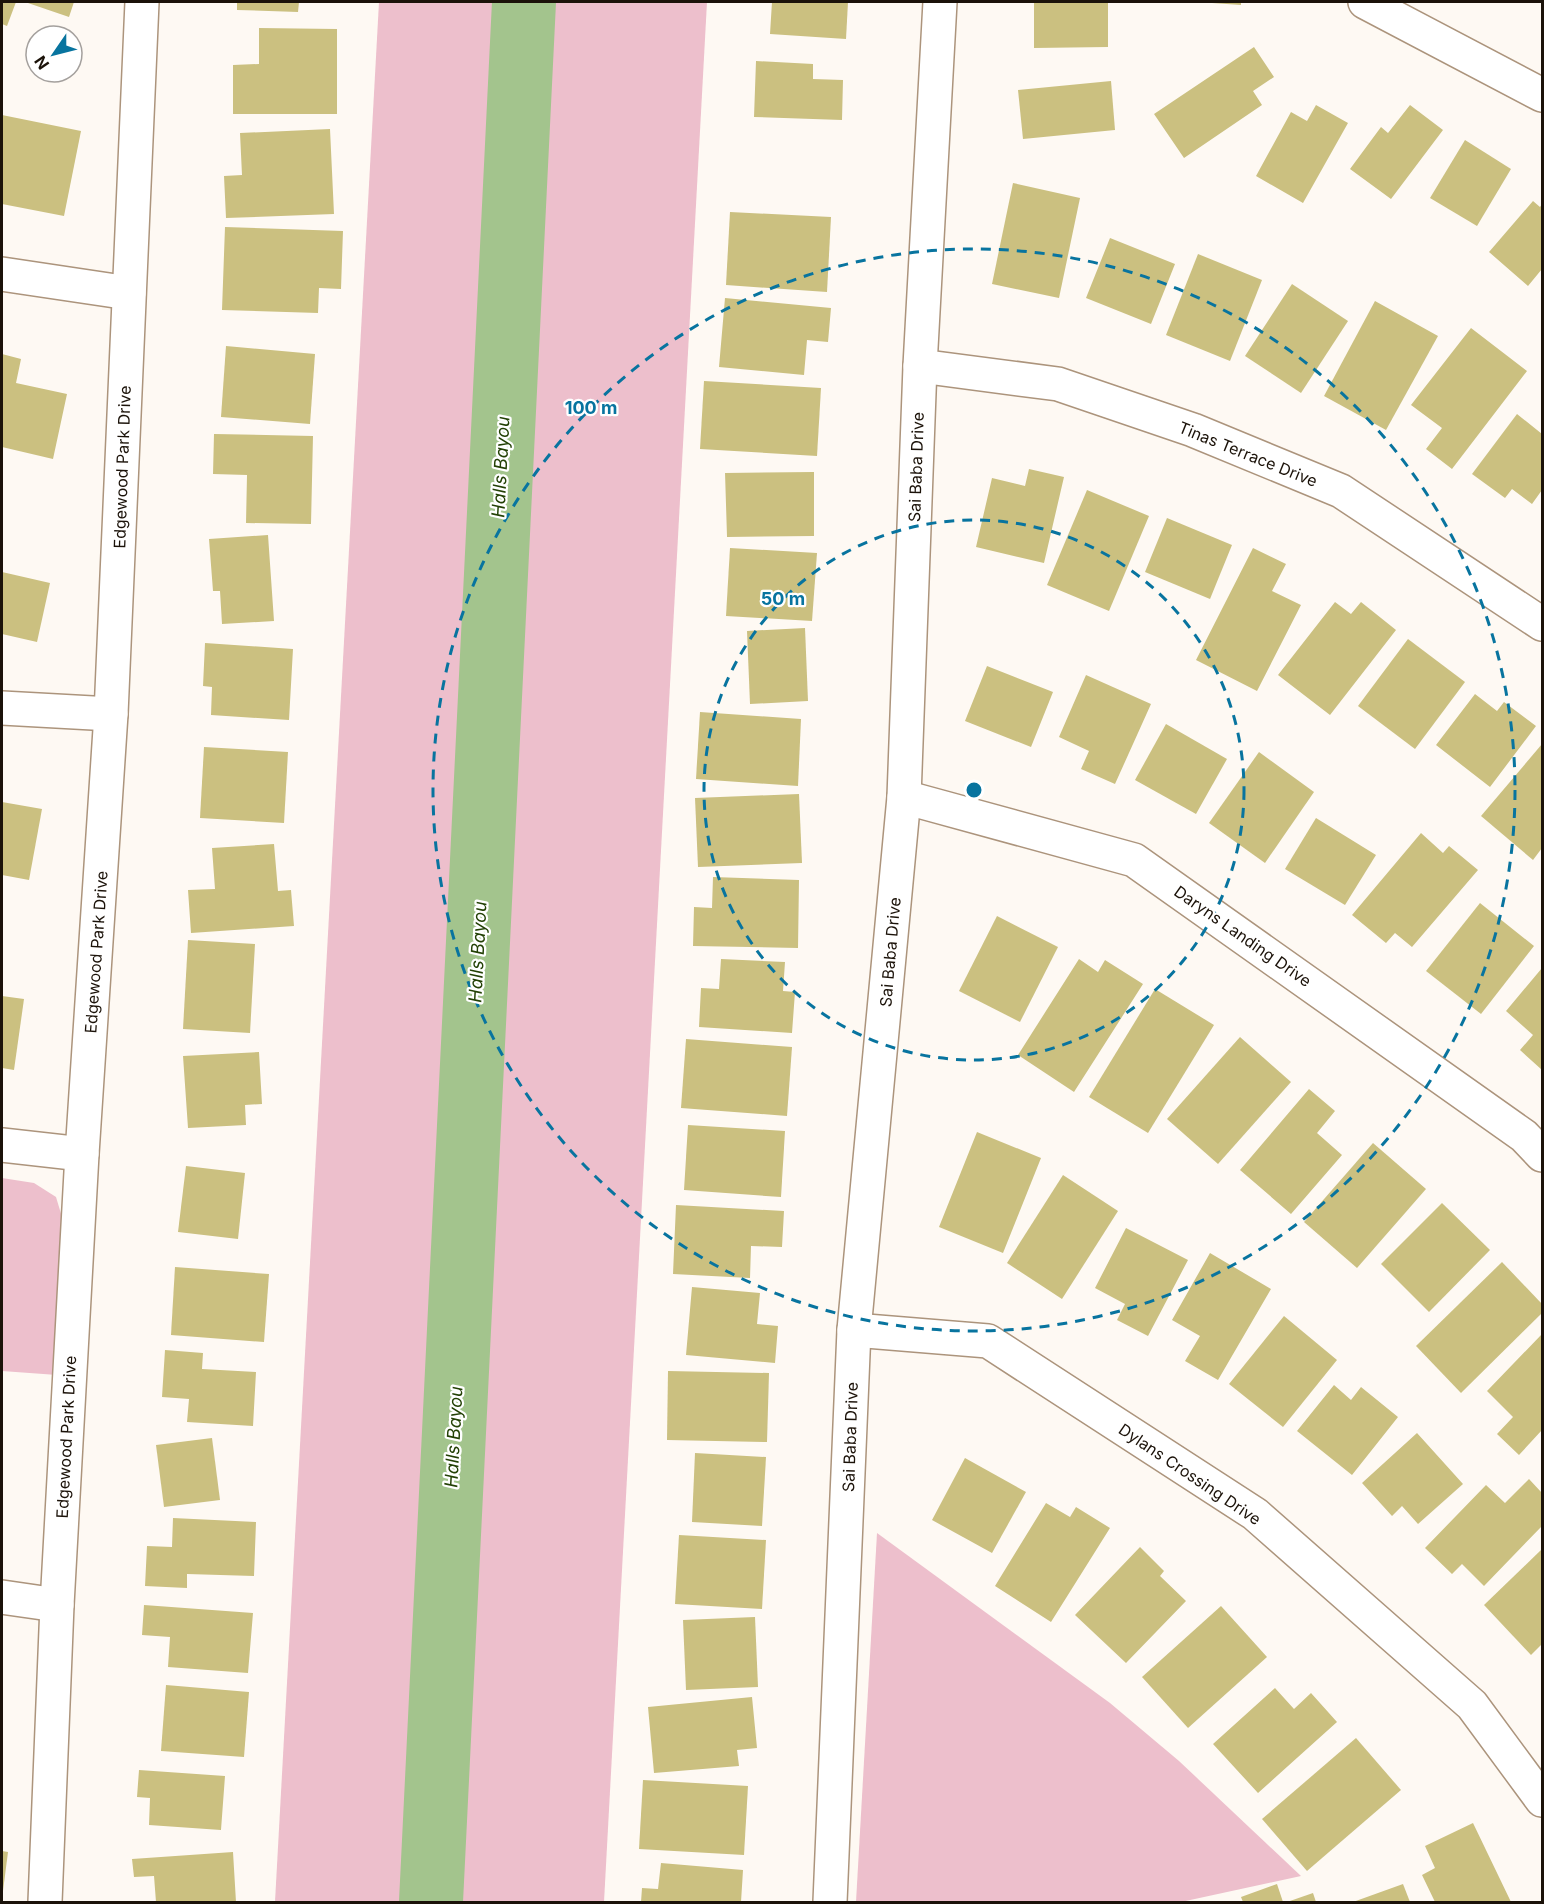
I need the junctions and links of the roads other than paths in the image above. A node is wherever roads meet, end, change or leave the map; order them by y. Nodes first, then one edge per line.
1 (142, 2) edge
2 (940, 2) edge
3 (1365, 2) edge
4 (1542, 95) edge
5 (2, 274) edge
6 (129, 293) junction
7 (920, 366) junction
8 (1542, 624) edge
9 (2, 708) edge
10 (111, 714) junction
11 (904, 797) junction
12 (2, 1145) edge
13 (82, 1154) junction
14 (1542, 1155) edge
15 (854, 1330) junction
16 (2, 1597) edge
17 (57, 1605) junction
18 (1542, 1800) edge
19 (45, 1902) edge
20 (830, 1902) edge

1 - 6 street, Edgewood Park Drive
2 - 7 street, Sai Baba Drive
3 - 4 street
5 - 6 street
6 - 10 street, Edgewood Park Drive
7 - 8 street, Tinas Terrace Drive
7 - 11 street, Sai Baba Drive
9 - 10 street
10 - 13 street, Edgewood Park Drive
11 - 14 street, Daryns Landing Drive
11 - 15 street, Sai Baba Drive
12 - 13 street
13 - 17 street, Edgewood Park Drive
15 - 18 street, Dylans Crossing Drive
15 - 20 street, Sai Baba Drive
16 - 17 street
17 - 19 street, Edgewood Park Drive

